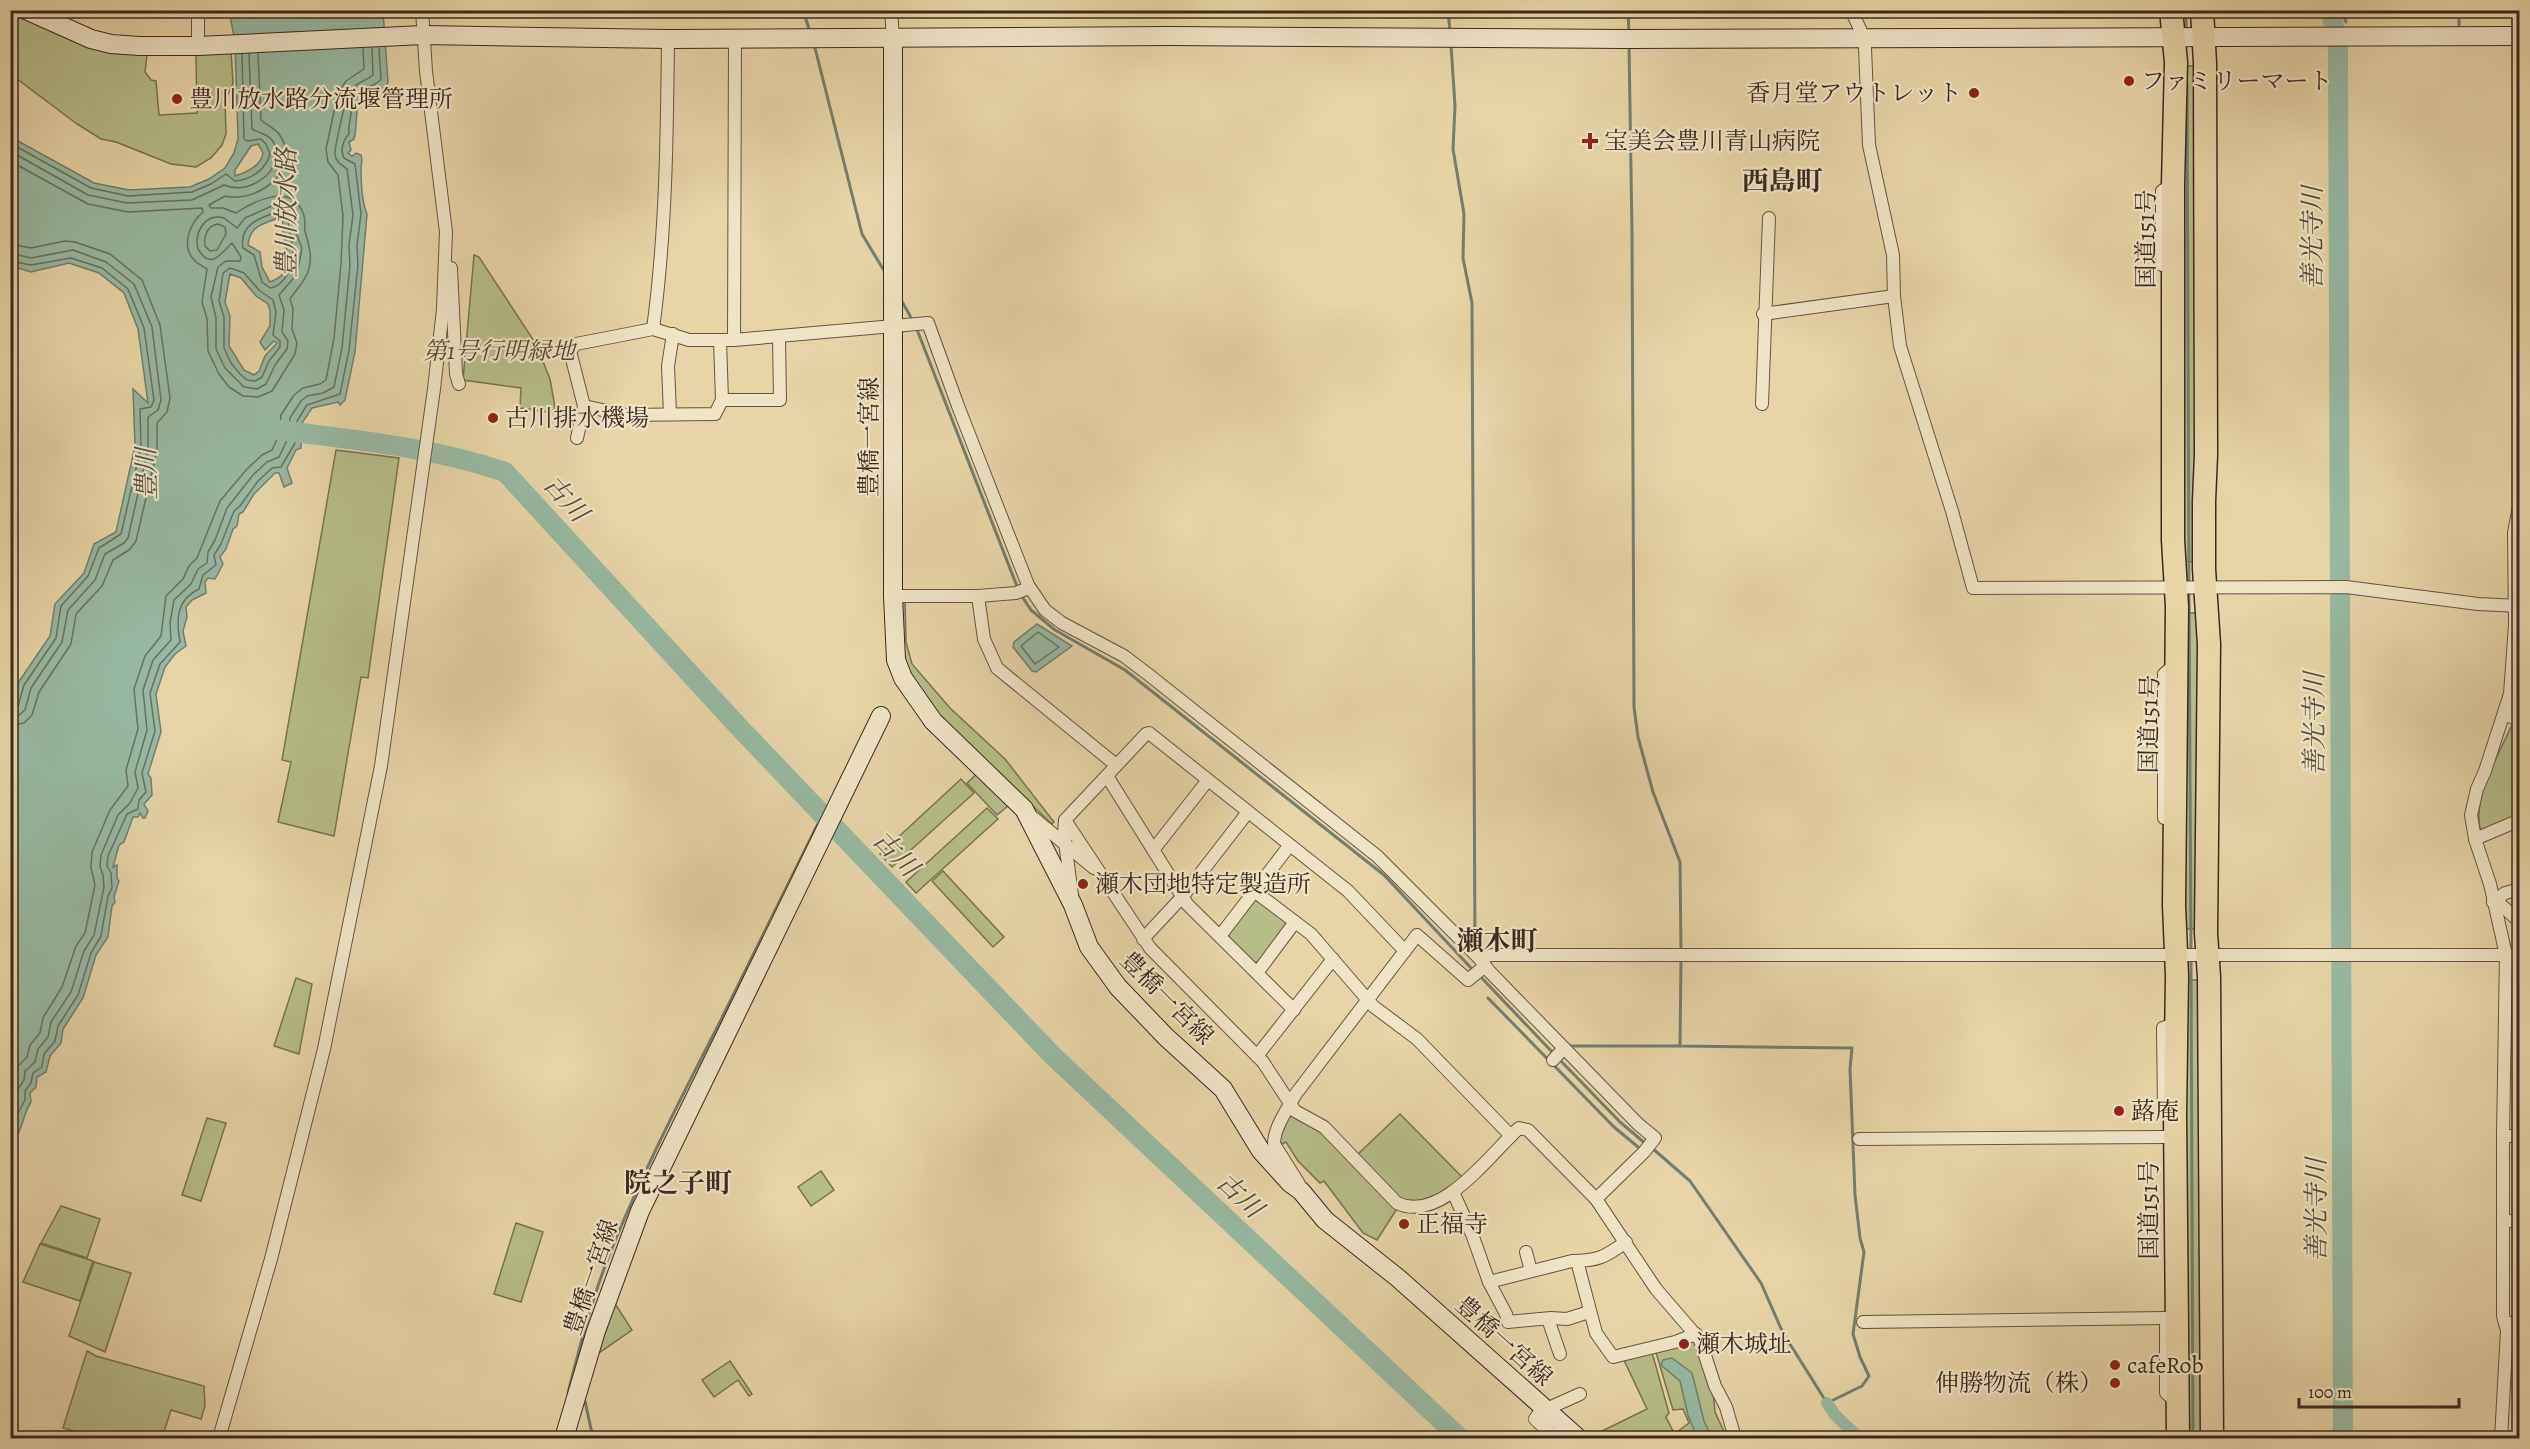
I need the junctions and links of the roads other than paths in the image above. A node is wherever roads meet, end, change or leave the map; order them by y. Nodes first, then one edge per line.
1 (26, 10) edge
2 (198, 10) edge
3 (422, 10) edge
4 (891, 10) edge
5 (1851, 10) edge
6 (2171, 10) edge
7 (2202, 10) edge
8 (423, 35) junction
9 (2187, 36) junction
10 (2520, 36) edge
11 (1863, 38) junction
12 (668, 39) junction
13 (735, 39) junction
14 (893, 39) junction
15 (198, 46) junction
16 (1769, 218) dead end
17 (446, 244) junction
18 (1894, 296) junction
19 (1764, 314) junction
20 (900, 325) junction
21 (653, 329) junction
22 (672, 334) junction
23 (779, 338) junction
24 (720, 340) junction
25 (734, 340) junction
26 (459, 384) dead end
27 (722, 400) junction
28 (1762, 404) dead end
29 (584, 405) junction
30 (670, 414) junction
31 (577, 438) dead end
32 (2519, 504) edge
33 (2175, 587) junction
34 (2206, 588) junction
35 (1024, 591) junction
36 (893, 596) junction
37 (978, 596) junction
38 (2517, 606) edge
39 (2505, 714) junction
40 (881, 716) dead end
41 (2520, 722) edge
42 (1116, 765) junction
43 (1107, 776) junction
44 (1208, 780) junction
45 (1024, 808) junction
46 (1248, 812) junction
47 (1065, 820) junction
48 (2520, 820) edge
49 (2475, 839) junction
50 (1289, 846) junction
51 (1067, 847) junction
52 (1154, 849) junction
53 (1101, 874) junction
54 (2520, 889) edge
55 (1254, 891) junction
56 (1184, 896) junction
57 (2493, 902) junction
58 (1073, 905) junction
59 (1295, 922) junction
60 (2520, 922) edge
61 (1220, 936) junction
62 (1143, 939) junction
63 (1405, 951) junction
64 (2207, 955) junction
65 (2506, 955) junction
66 (2520, 955) edge
67 (2177, 956) junction
68 (1333, 959) junction
69 (1478, 963) junction
70 (1257, 973) junction
71 (1368, 999) junction
72 (1294, 1010) junction
73 (2178, 1023) junction
74 (1257, 1056) junction
75 (1290, 1105) junction
76 (1511, 1136) junction
77 (2520, 1136) edge
78 (2165, 1137) junction
79 (2503, 1137) junction
80 (1859, 1139) dead end
81 (1301, 1191) junction
82 (1453, 1192) junction
83 (1596, 1198) junction
84 (2503, 1221) junction
85 (2520, 1221) edge
86 (1626, 1242) junction
87 (1526, 1252) dead end
88 (1577, 1261) junction
89 (1531, 1271) junction
90 (1489, 1282) junction
91 (1589, 1312) junction
92 (2166, 1318) junction
93 (1548, 1319) junction
94 (1863, 1322) dead end
95 (2520, 1322) edge
96 (2505, 1324) junction
97 (1696, 1334) junction
98 (1560, 1354) dead end
99 (1580, 1394) dead end
100 (2177, 1402) junction
101 (1547, 1411) junction
102 (219, 1438) edge
103 (564, 1438) edge
104 (1561, 1438) edge
105 (1578, 1438) edge
106 (1735, 1438) edge
107 (2178, 1438) edge
108 (2212, 1438) edge
109 (2501, 1438) edge

1 - 15 main road
2 - 15 street
3 - 8 street
4 - 14 street
5 - 11 street
6 - 9 highway, 国道151号
7 - 9 highway, 国道151号
8 - 12 main road
8 - 15 main road
8 - 17 street
9 - 10 main road
9 - 11 main road
9 - 33 highway, 国道151号
9 - 34 highway, 国道151号
11 - 14 main road
11 - 18 street
12 - 13 main road
12 - 21 street
13 - 14 main road
13 - 25 street
14 - 20 main road, 豊橋一宮線
16 - 19 street
17 - 26 street
17 - 102 street
18 - 19 street
18 - 33 street
19 - 28 street
20 - 23 street
20 - 35 street
20 - 36 main road, 豊橋一宮線
21 - 22 street
21 - 29 street
22 - 24 street
22 - 30 street
23 - 25 street
23 - 27 street
24 - 25 street
24 - 27 street
27 - 30 street
29 - 30 street
29 - 31 street
32 - 38 street
33 - 34 street
33 - 67 highway, 国道151号
34 - 38 street
34 - 64 highway, 国道151号
35 - 37 street
35 - 69 street
36 - 37 street
36 - 45 main road, 豊橋一宮線
37 - 42 street
38 - 39 street
39 - 41 street
39 - 49 street
40 - 103 main road, 豊橋一宮線
42 - 43 street
42 - 44 street
43 - 47 street
43 - 52 street
44 - 46 street
44 - 52 street
45 - 51 street
45 - 58 main road, 豊橋一宮線
46 - 50 street
46 - 56 street
47 - 51 street
47 - 53 street
48 - 49 street
49 - 57 street
50 - 55 street
50 - 63 street
51 - 53 street
51 - 58 street
52 - 56 street
53 - 62 street
54 - 57 street
55 - 59 street
55 - 61 street
56 - 61 street
56 - 62 street
57 - 60 street
57 - 65 street
58 - 81 main road, 豊橋一宮線
59 - 68 street
59 - 70 street
61 - 70 street
62 - 74 street
63 - 69 street
63 - 71 street
64 - 65 street
64 - 67 street
64 - 108 highway, 国道151号
65 - 66 street
65 - 79 street
67 - 69 street
67 - 73 highway, 国道151号
68 - 71 street
68 - 72 street
69 - 83 street
70 - 72 street
71 - 75 street
71 - 76 street
72 - 74 street
73 - 78 street
73 - 100 highway, 国道151号
74 - 75 street
75 - 81 street
75 - 82 street
76 - 82 street
76 - 83 street
77 - 79 street
78 - 80 street
78 - 92 street
79 - 84 street
81 - 101 main road, 豊橋一宮線
82 - 90 street
83 - 86 street
84 - 85 street
84 - 96 street
86 - 88 street
86 - 97 street
87 - 89 street
88 - 89 street
88 - 91 street
89 - 90 street
90 - 93 street
91 - 93 street
91 - 97 street
92 - 94 street
92 - 100 street
93 - 98 street
95 - 96 street
96 - 109 street
97 - 106 street
99 - 101 street
100 - 107 highway, 国道151号
101 - 104 street
101 - 105 main road, 豊橋一宮線

